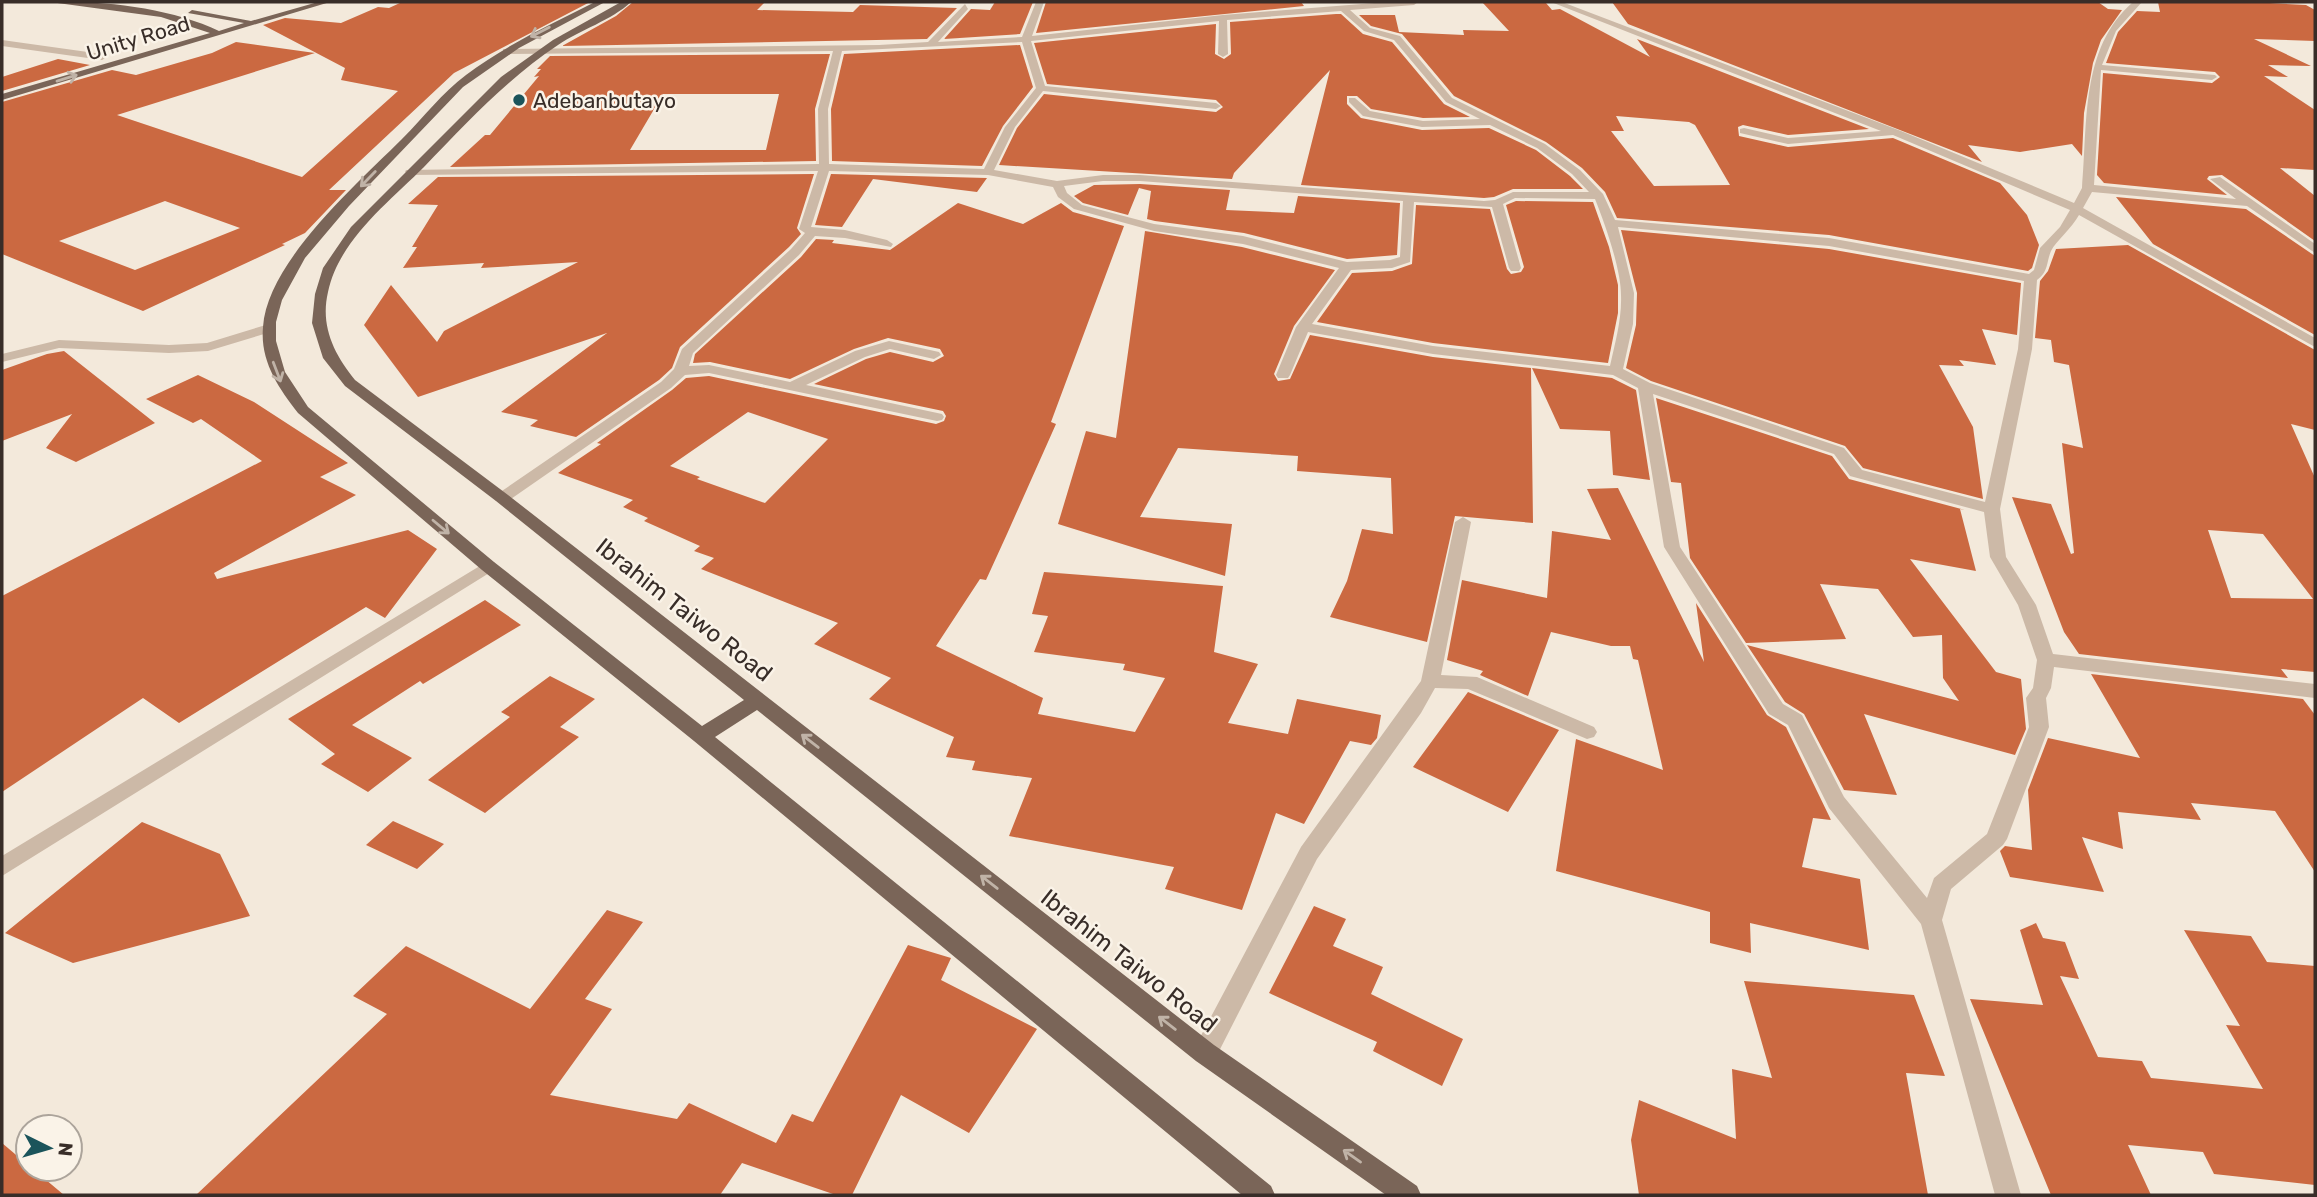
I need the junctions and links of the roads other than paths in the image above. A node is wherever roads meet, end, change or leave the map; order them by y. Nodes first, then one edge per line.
1 (54, 2) edge
2 (116, 2) edge
3 (291, 2) edge
4 (326, 2) edge
5 (601, 2) edge
6 (627, 2) edge
7 (1040, 2) edge
8 (1414, 2) edge
9 (1555, 2) edge
10 (2138, 2) edge
11 (1315, 5) edge
12 (965, 7) dead end
13 (1343, 8) junction
14 (1223, 18) junction
15 (231, 19) junction
16 (257, 21) junction
17 (212, 30) junction
18 (1026, 39) junction
19 (2, 43) edge
20 (929, 45) junction
21 (838, 49) junction
22 (506, 51) junction
23 (540, 53) junction
24 (1223, 54) dead end
25 (102, 57) junction
26 (2097, 67) junction
27 (2212, 77) dead end
28 (2, 86) edge
29 (1041, 88) junction
30 (2, 97) edge
31 (1352, 100) dead end
32 (1216, 106) dead end
33 (1489, 122) junction
34 (1744, 131) dead end
35 (1897, 133) junction
36 (824, 168) junction
37 (410, 172) junction
38 (988, 172) junction
39 (2216, 179) dead end
40 (1056, 184) junction
41 (2088, 188) junction
42 (1599, 196) junction
43 (1409, 197) junction
44 (1497, 203) junction
45 (2248, 203) junction
46 (2075, 208) junction
47 (1611, 223) junction
48 (812, 232) junction
49 (887, 244) dead end
50 (2315, 249) edge
51 (1347, 266) junction
52 (1515, 268) dead end
53 (2031, 278) junction
54 (1303, 327) junction
55 (269, 328) junction
56 (2315, 343) edge
57 (934, 355) dead end
58 (2, 358) edge
59 (681, 370) junction
60 (1616, 370) junction
61 (1283, 375) dead end
62 (793, 386) junction
63 (1645, 386) junction
64 (937, 416) dead end
65 (502, 498) junction
66 (1992, 509) junction
67 (1463, 522) dead end
68 (488, 566) junction
69 (2046, 660) junction
70 (1430, 681) junction
71 (2315, 691) edge
72 (758, 699) junction
73 (1587, 732) dead end
74 (701, 736) junction
75 (2, 867) edge
76 (1931, 920) junction
77 (1205, 1053) junction
78 (1262, 1195) edge
79 (1408, 1195) edge
80 (2008, 1195) edge

1 - 17 main road
2 - 15 main road
3 - 15 main road, Unity Road
4 - 16 main road, Unity Road
5 -> 22 main road
6 - 23 main road, Ibrahim Taiwo Road
7 - 18 street
8 - 13 street
9 - 35 street
10 - 26 street
11 - 13 street
11 - 14 street
12 - 20 street
13 - 33 street
14 - 18 street
14 - 24 street
15 - 16 main road
15 - 17 main road, Unity Road
16 - 17 main road, Unity Road
17 - 25 main road, Unity Road
30 -> 17 main road, Unity Road
18 - 20 street
18 - 29 street
19 - 25 street
20 - 21 street
21 - 23 street
21 - 36 street
22 - 23 street
22 -> 55 main road
23 - 37 main road, Ibrahim Taiwo Road
25 - 28 main road, Unity Road
26 - 27 street
26 - 41 street
29 - 32 street
29 - 38 street
31 - 33 street
33 - 42 street
34 - 35 street
35 - 46 street
36 - 37 street
36 - 38 street
36 - 48 street
37 - 65 main road, Ibrahim Taiwo Road
38 - 40 street
39 - 45 street
40 - 43 street
40 - 51 street
41 - 45 street
41 - 46 street
42 - 44 street
42 - 47 street
43 - 44 street
43 - 51 street
44 - 52 street
45 - 50 street
46 - 53 street
46 - 56 street
47 - 53 street
47 - 60 street
48 - 49 street
48 - 59 street
51 - 54 street
53 - 66 street
54 - 60 street
54 - 61 street
55 - 58 street
55 -> 68 main road
57 - 62 street
59 - 62 street
59 - 65 street
60 - 63 street
62 - 64 street
63 - 66 street
63 - 76 street
65 - 72 main road, Ibrahim Taiwo Road
66 - 69 street
67 - 70 street
68 - 74 main road
68 - 75 street
69 - 71 street
69 - 76 street
70 - 73 street
70 - 77 street
72 - 74 main road
77 -> 72 main road, Ibrahim Taiwo Road
74 - 78 main road
76 - 80 street
79 -> 77 main road, Ibrahim Taiwo Road

